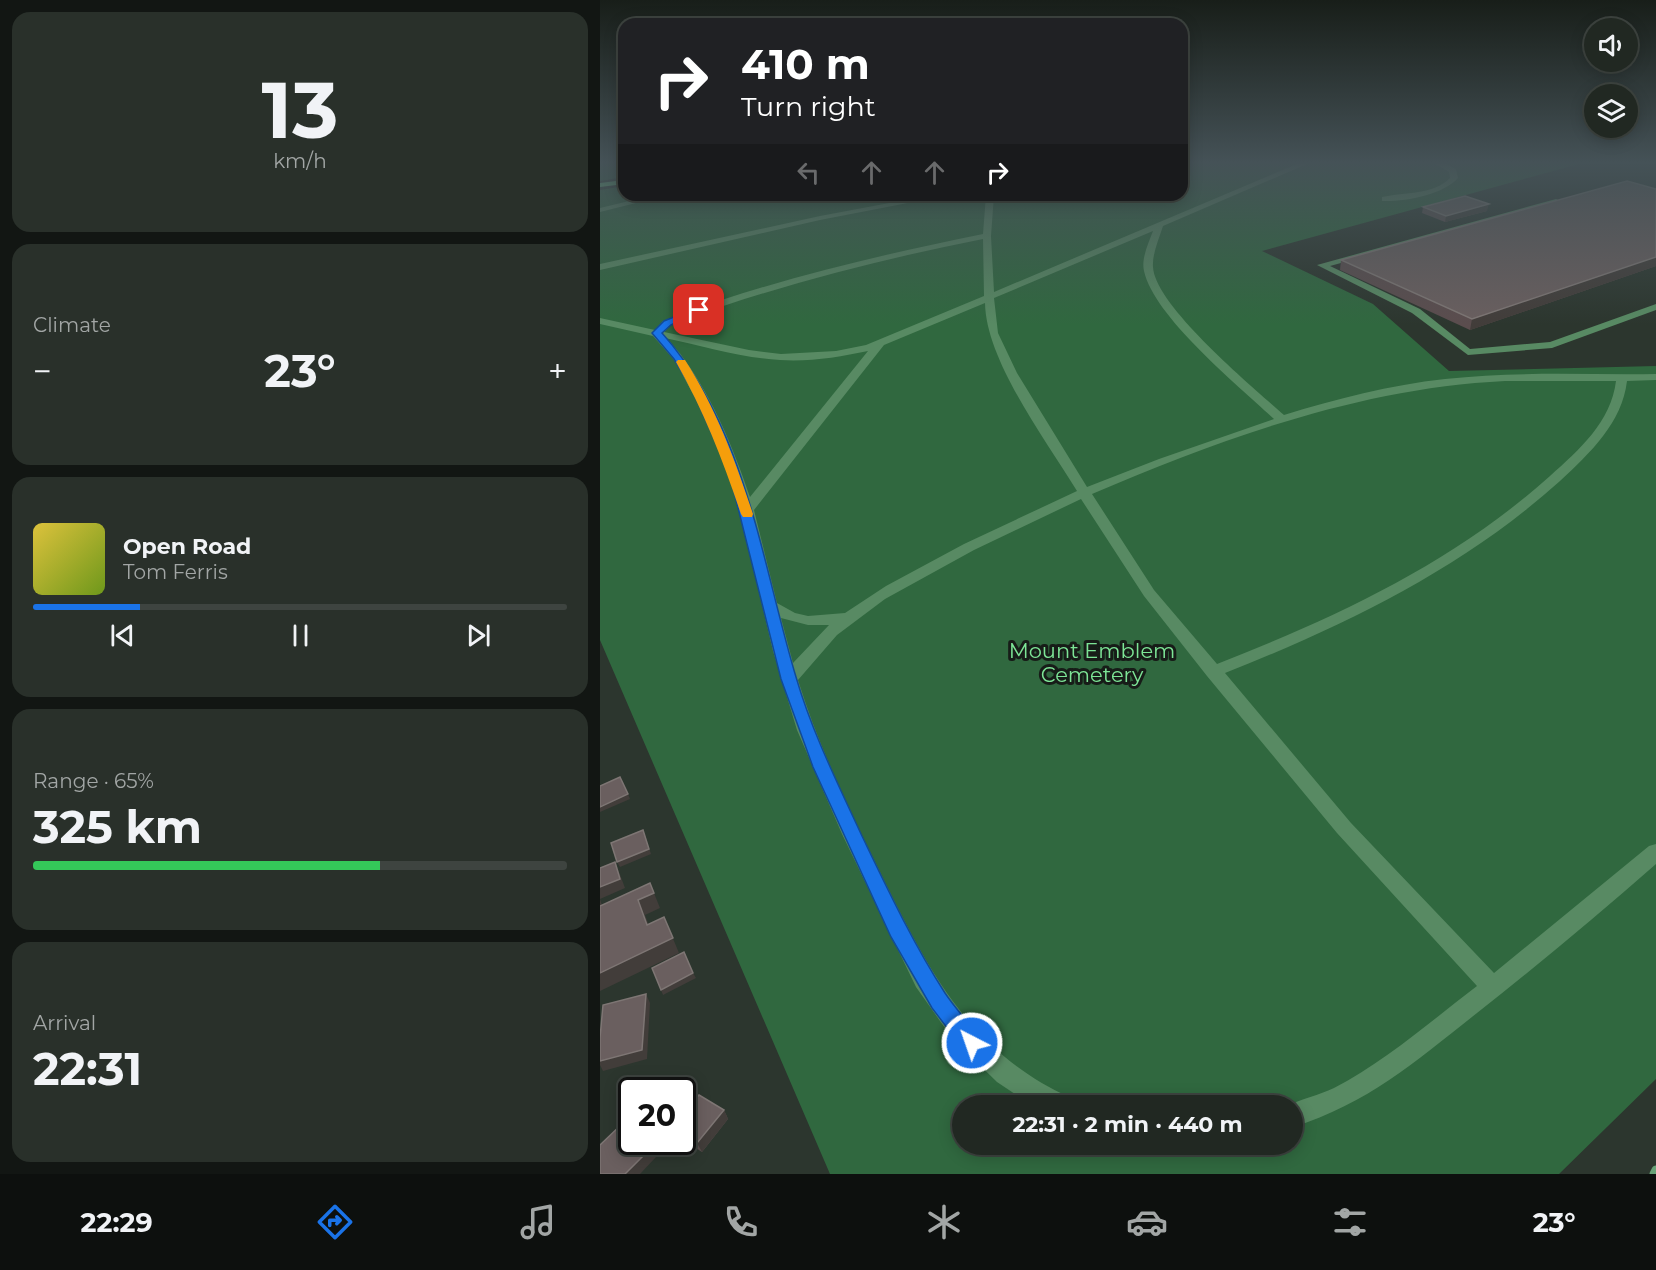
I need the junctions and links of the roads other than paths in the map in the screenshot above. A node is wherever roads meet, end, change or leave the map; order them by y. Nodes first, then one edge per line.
1 (836, 216) edge
2 (988, 216) edge
3 (1180, 216) edge
4 (1502, 216) edge
5 (1159, 225) junction
6 (987, 236) junction
7 (600, 267) edge
8 (989, 298) junction
9 (1656, 307) edge
10 (600, 321) edge
11 (657, 333) junction
12 (879, 345) junction
13 (1622, 377) junction
14 (1656, 377) edge
15 (1282, 420) junction
16 (1083, 492) junction
17 (746, 511) junction
18 (771, 606) junction
19 (848, 617) junction
20 (1213, 672) junction
21 (789, 679) junction
22 (1656, 852) edge
23 (1493, 987) junction
24 (1038, 1095) edge
25 (1303, 1112) edge

1 - 7 lane
2 - 6 lane
3 - 5 lane
4 - 9 lane
5 - 8 lane
5 - 15 lane
6 - 8 lane
6 - 11 lane
8 - 12 lane
8 - 16 lane
10 - 11 lane
11 - 12 lane
11 - 17 lane
12 - 17 lane
13 - 14 lane
13 - 15 lane
13 - 20 lane
15 - 16 lane
16 - 19 lane
16 - 20 lane
17 - 18 lane
18 - 19 lane
18 - 21 lane
19 - 21 lane
20 - 23 lane
21 - 24 lane
22 - 23 lane
23 - 25 lane

